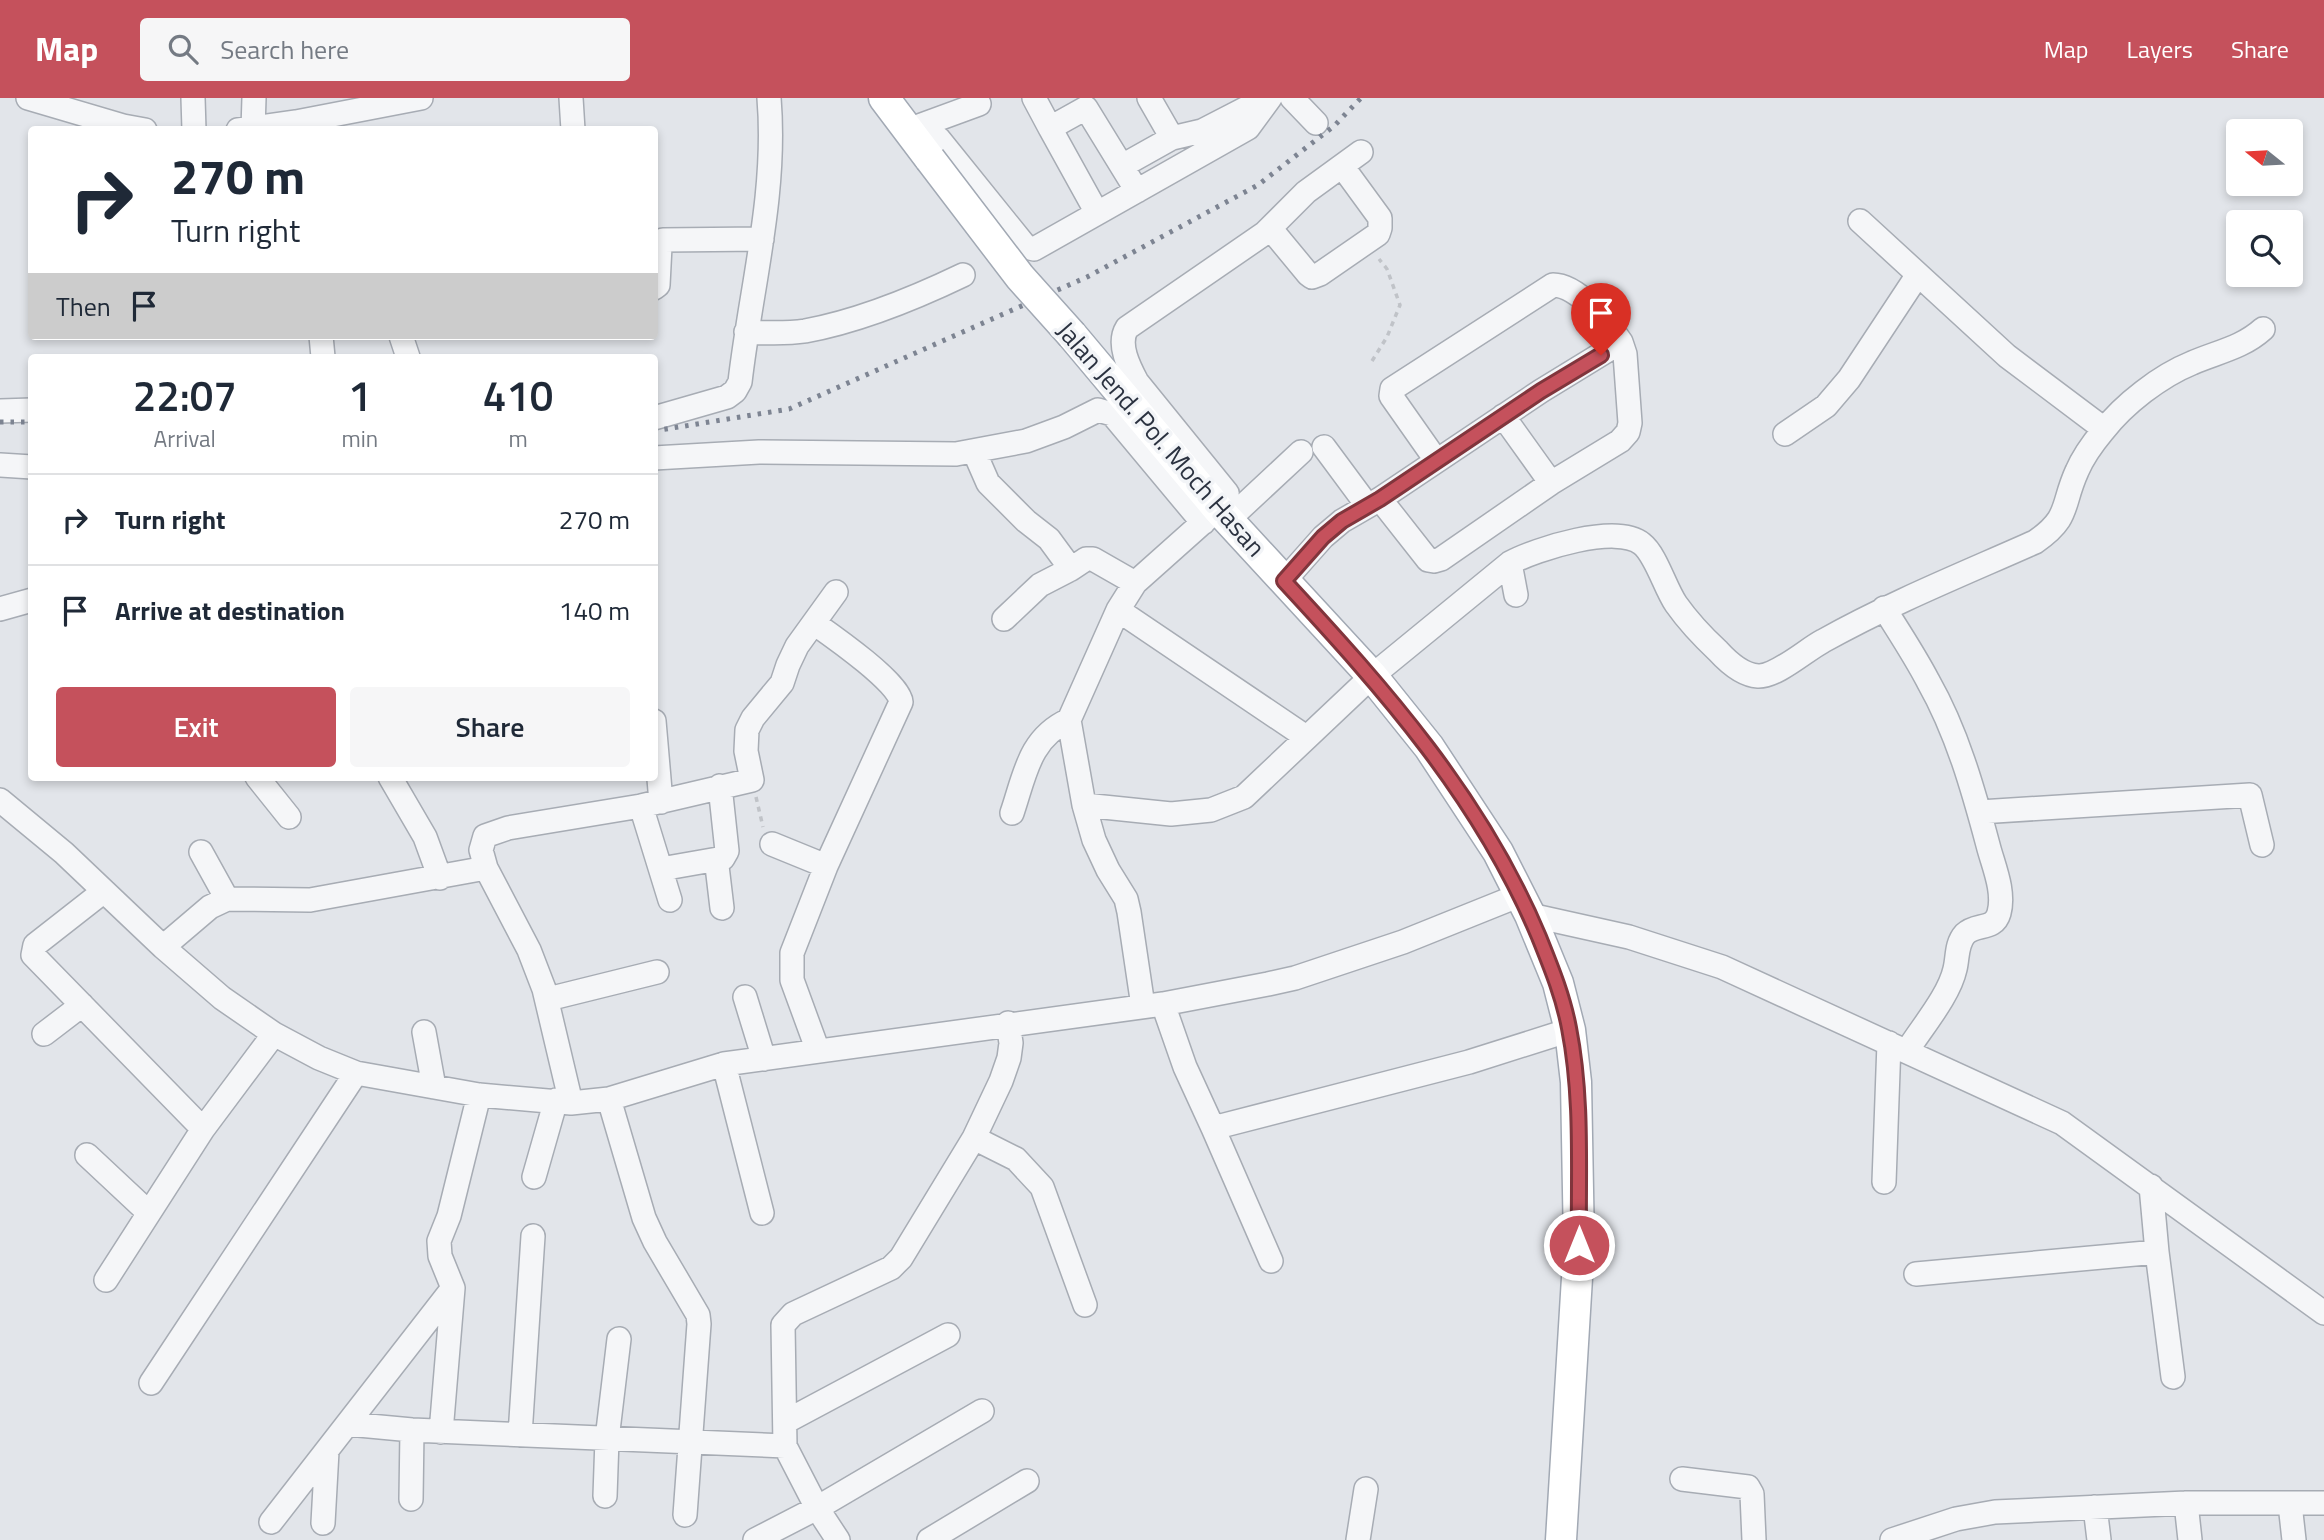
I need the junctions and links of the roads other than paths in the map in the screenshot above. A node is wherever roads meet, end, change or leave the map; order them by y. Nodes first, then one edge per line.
1 (28, 98) edge
2 (193, 98) edge
3 (254, 98) edge
4 (421, 98) edge
5 (571, 98) edge
6 (768, 98) edge
7 (884, 98) edge
8 (1034, 98) edge
9 (1150, 98) edge
10 (1268, 98) edge
11 (1292, 98) edge
12 (1093, 103) edge
13 (979, 104) dead end
14 (78, 105) edge
15 (366, 119) edge
16 (1316, 122) dead end
17 (123, 126) edge
18 (194, 126) edge
19 (253, 126) edge
20 (296, 126) edge
21 (573, 126) edge
22 (1050, 128) junction
23 (1172, 138) junction
24 (922, 142) junction
25 (1361, 152) dead end
26 (1122, 166) junction
27 (1342, 166) junction
28 (1137, 191) junction
29 (1097, 213) junction
30 (1860, 222) dead end
31 (1270, 228) junction
32 (762, 239) junction
33 (963, 275) dead end
34 (1917, 276) junction
35 (658, 285) edge
36 (2263, 329) dead end
37 (746, 332) junction
38 (1621, 342) junction
39 (28, 410) edge
40 (0, 411) edge
41 (1503, 416) junction
42 (658, 417) edge
43 (2104, 429) junction
44 (1785, 434) dead end
45 (1324, 447) dead end
46 (974, 451) junction
47 (1301, 452) dead end
48 (658, 458) edge
49 (1436, 460) junction
50 (0, 464) edge
51 (28, 467) edge
52 (1551, 483) junction
53 (1374, 502) junction
54 (1216, 517) junction
55 (1510, 563) junction
56 (1072, 569) junction
57 (1284, 581) junction
58 (1135, 583) junction
59 (836, 592) dead end
60 (1516, 595) dead end
61 (28, 601) edge
62 (1884, 608) junction
63 (0, 609) edge
64 (1118, 610) junction
65 (1004, 619) dead end
66 (814, 623) junction
67 (1372, 676) junction
68 (1069, 720) junction
69 (1306, 737) junction
70 (260, 781) edge
71 (396, 781) edge
72 (652, 781) edge
73 (720, 786) junction
74 (0, 800) edge
75 (651, 804) junction
76 (1084, 806) junction
77 (1980, 812) junction
78 (1012, 813) dead end
79 (289, 817) dead end
80 (772, 844) road end
81 (2262, 845) dead end
82 (201, 852) dead end
83 (718, 859) junction
84 (825, 866) junction
85 (486, 868) junction
86 (661, 869) junction
87 (440, 878) junction
88 (104, 891) junction
89 (228, 899) junction
90 (670, 900) dead end
91 (1525, 905) junction
92 (722, 908) dead end
93 (163, 947) junction
94 (657, 972) dead end
95 (745, 997) dead end
96 (548, 999) junction
97 (82, 1005) junction
98 (1153, 1005) junction
99 (1008, 1023) junction
100 (1570, 1030) junction
101 (424, 1032) dead end
102 (44, 1034) dead end
103 (274, 1034) junction
104 (1898, 1047) junction
105 (818, 1051) junction
106 (764, 1059) junction
107 (724, 1064) junction
108 (356, 1073) junction
109 (434, 1087) junction
110 (479, 1095) junction
111 (609, 1099) junction
112 (564, 1101) junction
113 (1213, 1128) junction
114 (203, 1129) junction
115 (974, 1138) junction
116 (87, 1155) dead end
117 (534, 1177) dead end
118 (1884, 1182) dead end
119 (2151, 1186) junction
120 (149, 1213) junction
121 (762, 1213) dead end
122 (533, 1236) dead end
123 (2157, 1252) junction
124 (1271, 1261) dead end
125 (1916, 1274) dead end
126 (106, 1280) dead end
127 (453, 1288) junction
128 (1085, 1305) dead end
129 (2322, 1307) edge
130 (948, 1335) dead end
131 (619, 1339) dead end
132 (2173, 1377) dead end
133 (151, 1383) dead end
134 (982, 1411) dead end
135 (785, 1422) junction
136 (348, 1424) junction
137 (412, 1430) junction
138 (441, 1432) junction
139 (520, 1436) junction
140 (607, 1439) junction
141 (692, 1442) junction
142 (785, 1446) junction
143 (327, 1451) junction
144 (1682, 1479) dead end
145 (1027, 1481) dead end
146 (1366, 1489) dead end
147 (605, 1496) dead end
148 (411, 1499) dead end
149 (2186, 1503) junction
150 (2324, 1503) edge
151 (2290, 1504) junction
152 (2095, 1507) junction
153 (817, 1508) junction
154 (685, 1516) dead end
155 (271, 1522) dead end
156 (323, 1522) dead end
157 (755, 1540) edge
158 (838, 1540) edge
159 (929, 1540) edge
160 (1358, 1540) edge
161 (1562, 1540) edge
162 (1754, 1540) edge
163 (1892, 1540) edge
164 (2099, 1540) edge
165 (2190, 1540) edge
166 (2294, 1540) edge

1 - 14 street
2 - 18 street
3 - 19 street
4 - 15 street
5 - 21 street
6 - 32 street
7 - 24 main road, Jalan Jend. Pol. Moch Hasan
8 - 22 street
9 - 23 street
10 - 23 street
10 - 28 street
11 - 16 street
12 - 22 street
12 - 26 street
13 - 24 street
14 - 17 street
15 - 20 street
22 - 29 street
23 - 26 street
24 - 29 street
24 - 54 main road, Jalan Jend. Pol. Moch Hasan, bridge
25 - 27 street
26 - 28 street
27 - 31 street
27 - 31 street
28 - 29 street
30 - 34 street
31 - 54 street
32 - 35 street
32 - 37 street
33 - 37 street
34 - 43 street
34 - 44 street
36 - 43 street
37 - 42 street
38 - 41 street
38 - 49 street
38 - 52 street
39 - 40 street
41 - 49 street
41 - 52 street
43 - 62 street
45 - 53 street
46 - 48 street
46 - 54 street
46 - 56 street
47 - 54 street
49 - 53 street
50 - 51 street
52 - 53 street
53 - 57 street
54 - 57 main road, Jalan Jend. Pol. Moch Hasan
54 - 58 street
55 - 60 street
55 - 62 street
55 - 67 street
56 - 58 street
56 - 65 street
57 - 67 main road, Jalan Jend. Pol. Moch Hasan
58 - 64 street
59 - 66 street
61 - 63 street
62 - 77 street
64 - 68 street
64 - 69 street
66 - 73 street
66 - 84 street
67 - 69 street
67 - 91 main road, Jalan Jend. Pol. Moch Hasan
68 - 76 street
68 - 78 street
69 - 76 street
70 - 79 street
71 - 87 street
72 - 75 street
73 - 75 street
73 - 83 street
74 - 88 street
75 - 85 street
75 - 86 street
76 - 98 street
77 - 81 street
77 - 104 street
80 - 84 street
82 - 89 street
83 - 86 street
83 - 92 street
84 - 105 street
85 - 87 street
85 - 96 street
86 - 90 street
87 - 89 street
88 - 93 street
88 - 97 street
89 - 93 street
91 - 98 street
91 - 100 main road, Jalan Jend. Pol. Moch Hasan
91 - 104 street
93 - 103 street
94 - 96 street
95 - 106 street
96 - 112 street
97 - 102 street
97 - 114 street
98 - 99 street
98 - 113 street
99 - 105 street
99 - 115 street
100 - 113 street
100 - 161 main road, Jalan Jend. Pol. Moch Hasan
101 - 109 street
103 - 108 street
103 - 114 street
104 - 118 street
104 - 119 street
105 - 106 street
106 - 107 street
107 - 111 street
107 - 121 street
108 - 109 street
108 - 133 street
109 - 110 street
110 - 112 street
110 - 127 street
111 - 112 street
111 - 141 street
112 - 117 street
113 - 124 street
114 - 120 street
115 - 128 street
115 - 135 street
116 - 120 street
119 - 123 street
119 - 129 street
120 - 126 street
122 - 139 street
123 - 125 street
123 - 132 street
127 - 136 street
127 - 138 street
130 - 135 street
131 - 140 street
134 - 153 street
135 - 142 street
136 - 137 street
136 - 143 street
137 - 138 street
137 - 148 street
138 - 139 street
139 - 140 street
140 - 141 street
140 - 147 street
141 - 142 street
141 - 154 street
142 - 153 street
143 - 155 street
143 - 156 street
144 - 162 street
145 - 159 street
146 - 160 street
149 - 151 street
149 - 152 street
149 - 165 street
150 - 151 street
151 - 166 street
152 - 163 street
152 - 164 street
153 - 157 street
153 - 158 street

